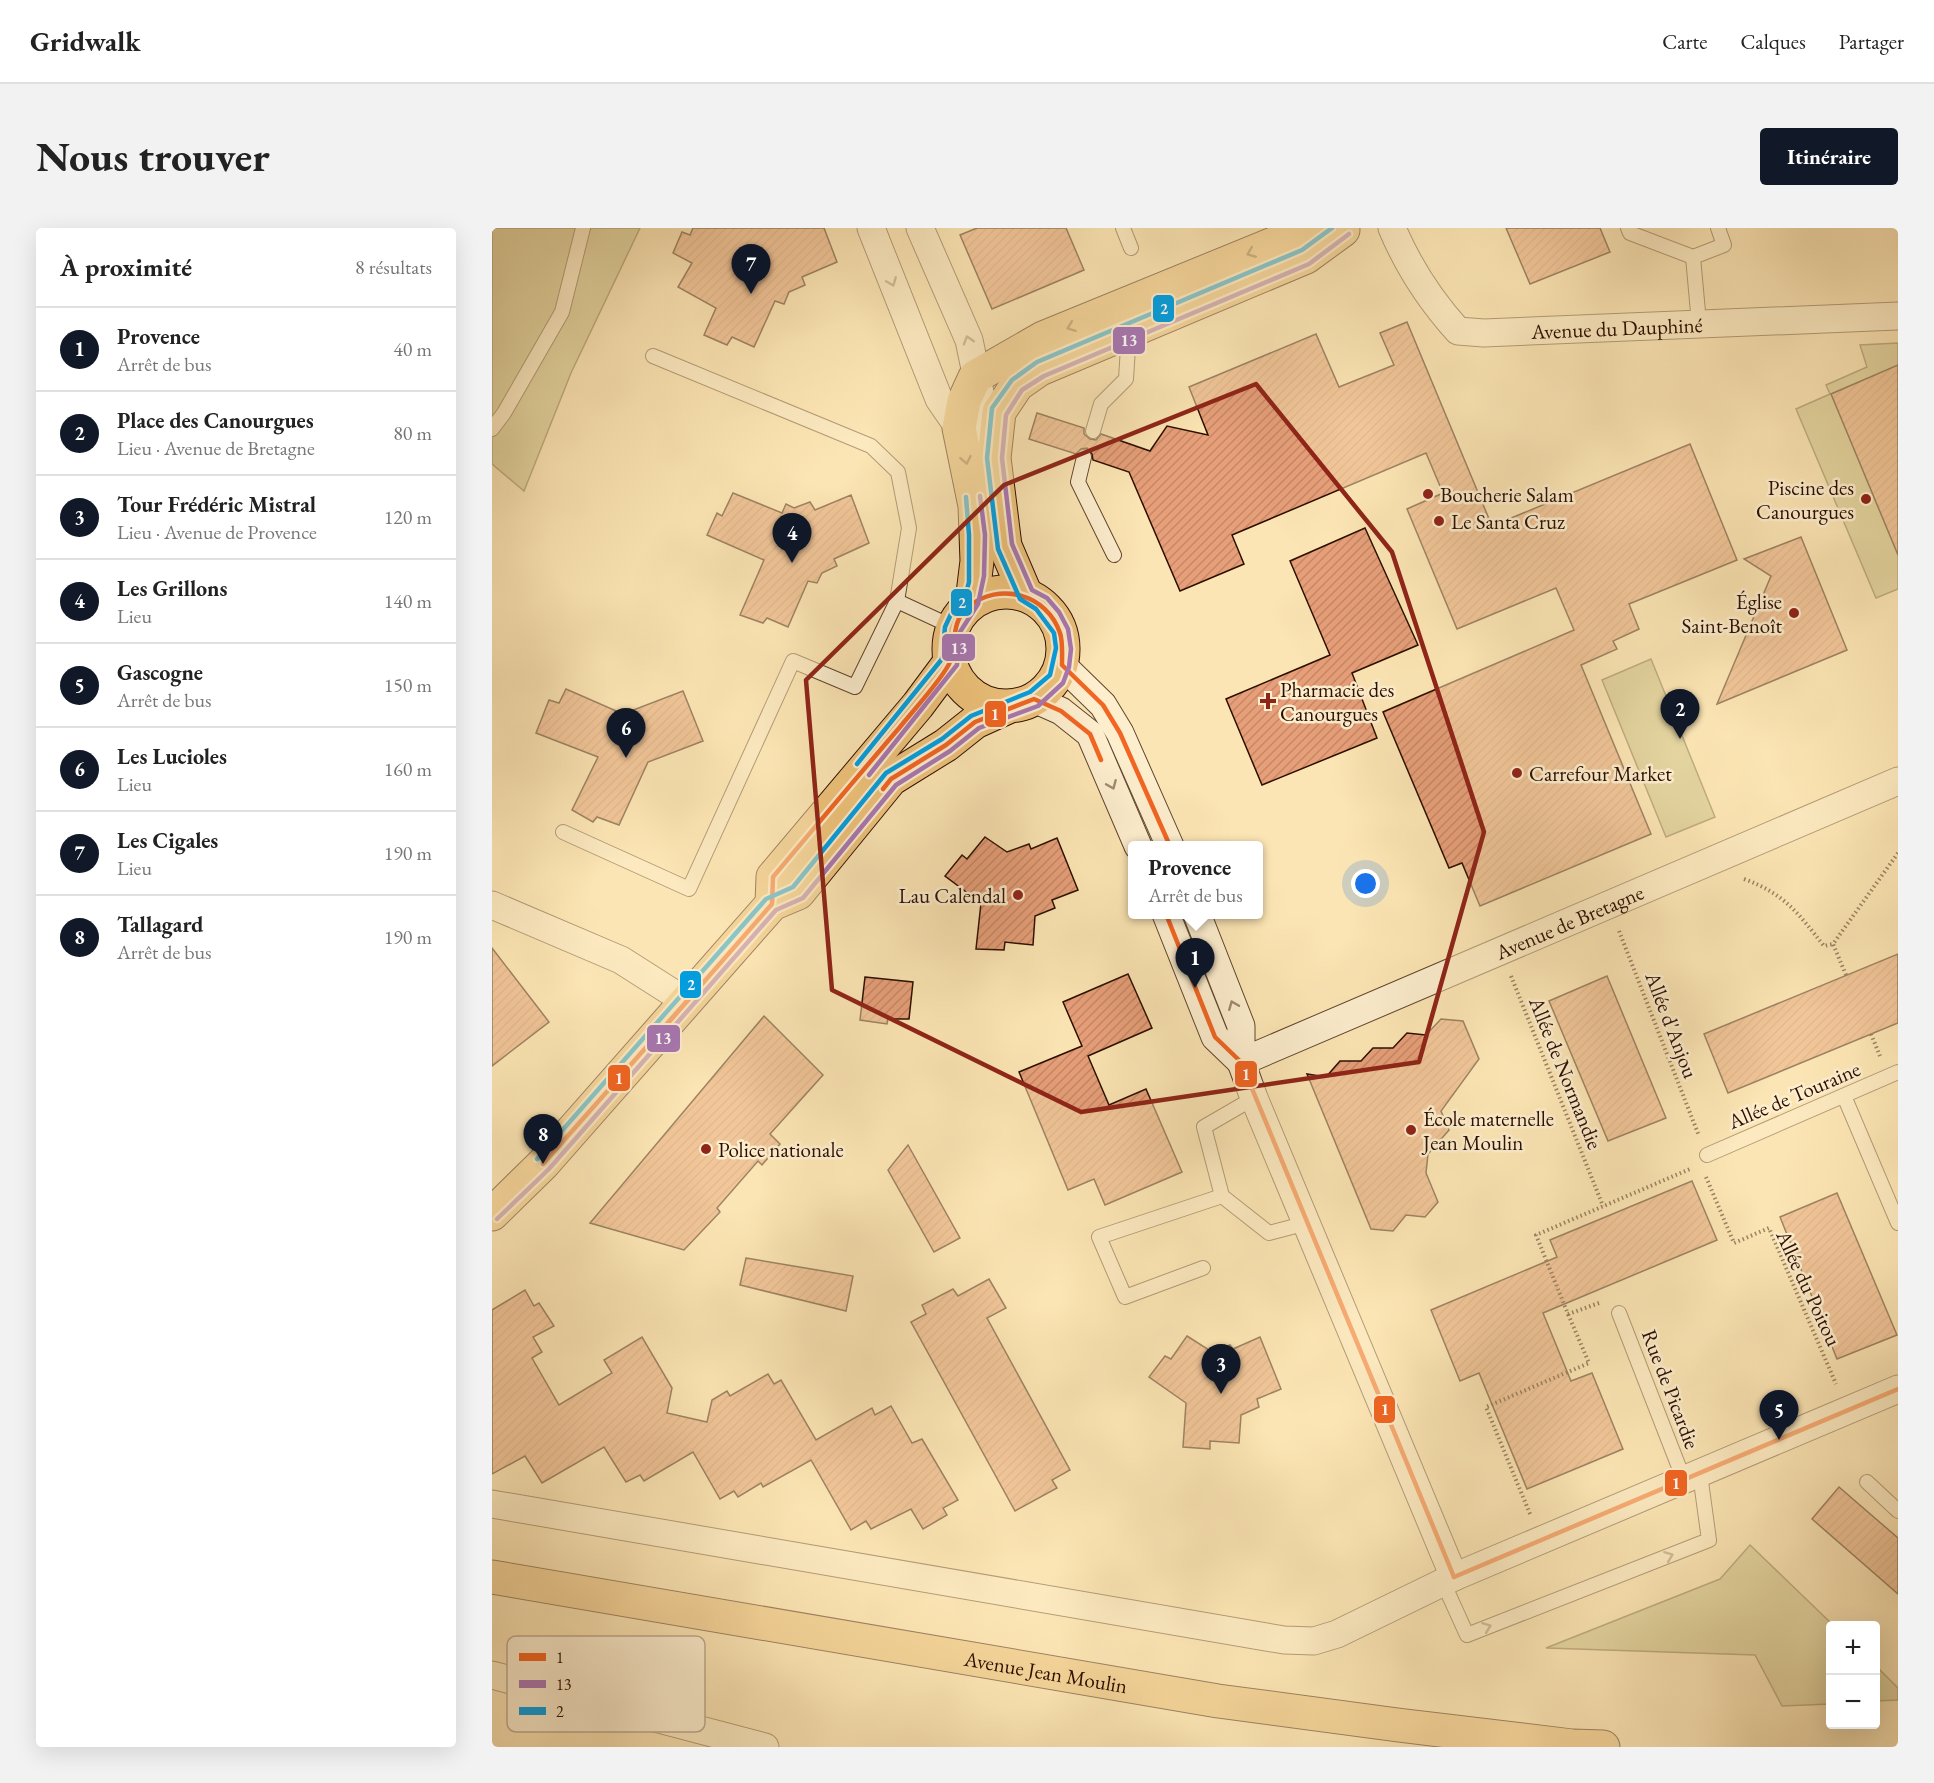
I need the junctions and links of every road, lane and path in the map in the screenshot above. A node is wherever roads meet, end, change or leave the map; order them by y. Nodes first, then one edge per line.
1 (583, 228) edge
2 (871, 228) edge
3 (920, 228) edge
4 (1122, 228) edge
5 (1326, 228) edge
6 (1345, 228) edge
7 (1392, 228) edge
8 (1628, 228) edge
9 (1718, 228) edge
10 (1131, 248) dead end
11 (1693, 257) junction
12 (1898, 316) edge
13 (1699, 323) junction
14 (1129, 331) junction
15 (653, 356) dead end
16 (975, 377) junction
17 (959, 428) junction
18 (492, 429) edge
19 (1093, 431) dead end
20 (1084, 457) dead end
21 (994, 458) junction
22 (1114, 555) dead end
23 (1026, 595) junction
24 (897, 601) junction
25 (963, 615) junction
26 (950, 662) junction
27 (1062, 665) junction
28 (1021, 703) junction
29 (1898, 781) edge
30 (563, 832) dead end
31 (1136, 841) edge
32 (1168, 841) edge
33 (1898, 853) edge
34 (1704, 864) junction
35 (771, 904) junction
36 (492, 905) edge
37 (1609, 905) junction
38 (1168, 919) edge
39 (1199, 919) edge
40 (1833, 944) junction
41 (1502, 952) junction
42 (1846, 975) dead end
43 (687, 1002) junction
44 (1241, 1062) junction
45 (1898, 1072) edge
46 (1844, 1096) junction
47 (1254, 1098) junction
48 (1707, 1155) junction
49 (1683, 1172) dead end
50 (1222, 1196) junction
51 (1603, 1206) junction
52 (492, 1214) edge
53 (1307, 1223) junction
54 (1898, 1223) edge
55 (1203, 1268) dead end
56 (1618, 1313) joint
57 (1568, 1314) junction
58 (1898, 1389) edge
59 (1847, 1410) junction
60 (1692, 1477) junction
61 (1867, 1482) dead end
62 (492, 1504) edge
63 (1898, 1511) edge
64 (1541, 1541) junction
65 (492, 1577) edge
66 (1448, 1580) junction
67 (492, 1675) edge
68 (507, 1679) edge
69 (705, 1731) edge
70 (765, 1747) edge
71 (1603, 1747) edge

1 - 18 lane
2 -> 17 street
16 -> 3 street
4 - 10 lane
5 -> 16 main road
6 - 14 main road
7 - 13 street, Avenue du Dauphiné
8 - 11 lane
9 - 11 lane
11 - 13 lane
12 - 13 street, Avenue du Dauphiné
14 - 19 lane
14 - 21 main road
15 - 24 lane
16 - 17 main road
16 - 21 street
17 -> 25 main road
20 - 22 lane
21 - 23 main road
23 - 25 main road
23 - 27 main road
24 - 25 lane
24 - 30 lane
25 - 26 main road
26 - 28 main road
26 - 35 main road
27 - 28 main road
27 - 32 street
28 -> 31 street
28 - 35 main road
29 - 34 street, Avenue de Bretagne
33 - 40 path
34 - 37 street, Avenue de Bretagne
34 - 40 path
35 - 43 main road
36 - 43 street
37 - 41 street, Avenue de Bretagne
37 - 48 path, Allée d'Anjou
38 - 44 street
44 -> 39 street
40 - 42 path
41 - 44 street, Avenue de Bretagne
41 - 51 path, Allée de Normandie
43 - 52 main road
44 - 47 street
45 - 46 lane, Allée de Touraine
46 - 48 lane, Allée de Touraine
46 - 54 lane
47 - 50 lane
47 - 53 street
48 - 59 path, Allée du Poitou
49 - 51 path
50 - 53 lane
50 - 55 lane
51 - 57 path
53 - 66 street
56 - 57 path
56 - 60 lane, Rue de Picardie
57 - 64 path
58 - 59 street
59 - 60 street
60 - 64 street
66 -> 60 lane, Rue de Picardie
61 - 63 lane
62 - 66 street
64 - 66 street
65 - 71 main road, Avenue Jean Moulin
67 - 68 street
69 - 70 street

